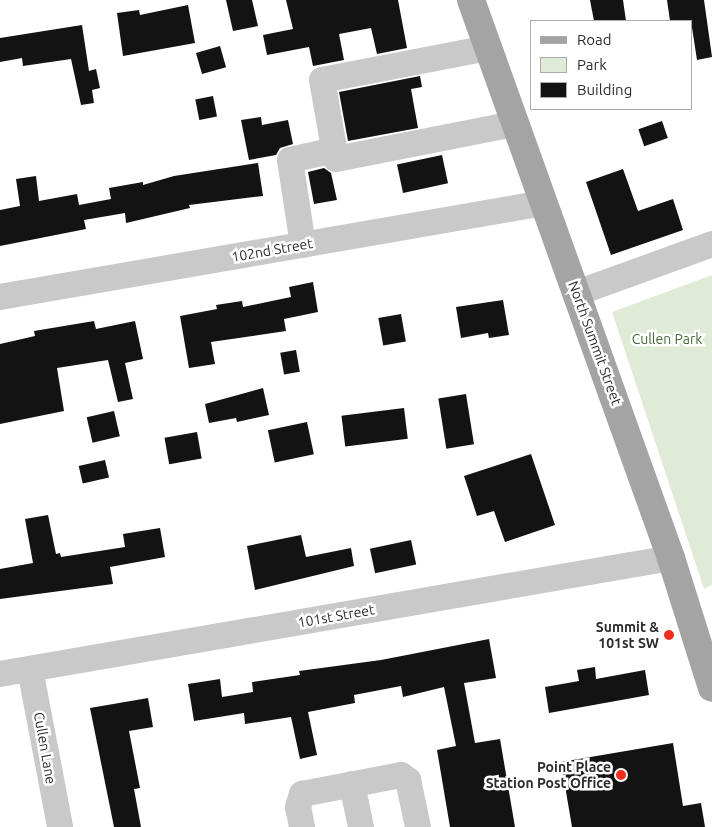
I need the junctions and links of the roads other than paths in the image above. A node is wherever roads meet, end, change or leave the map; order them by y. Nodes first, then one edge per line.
1 (471, 0) edge
2 (488, 48) junction
3 (515, 124) junction
4 (335, 150) junction
5 (544, 203) junction
6 (712, 244) edge
7 (303, 245) junction
8 (577, 293) junction
9 (0, 297) edge
10 (671, 558) junction
11 (30, 669) junction
12 (0, 674) edge
13 (712, 688) edge
14 (352, 784) junction
15 (60, 827) edge
16 (302, 827) edge
17 (360, 827) edge
18 (418, 827) edge

1 - 2 main road, North Summit Street
2 - 3 main road, North Summit Street
2 - 4 street
3 - 4 street
3 - 5 main road, North Summit Street
4 - 7 street
5 - 7 street, 102nd Street
5 - 8 main road, North Summit Street
6 - 8 street
7 - 9 street, 102nd Street
8 - 10 main road, North Summit Street
10 - 11 street, 101st Street
10 - 13 main road, North Summit Street
11 - 12 street, 101st Street
11 - 15 street, Cullen Lane
14 - 16 street
14 - 17 street
14 - 18 street

